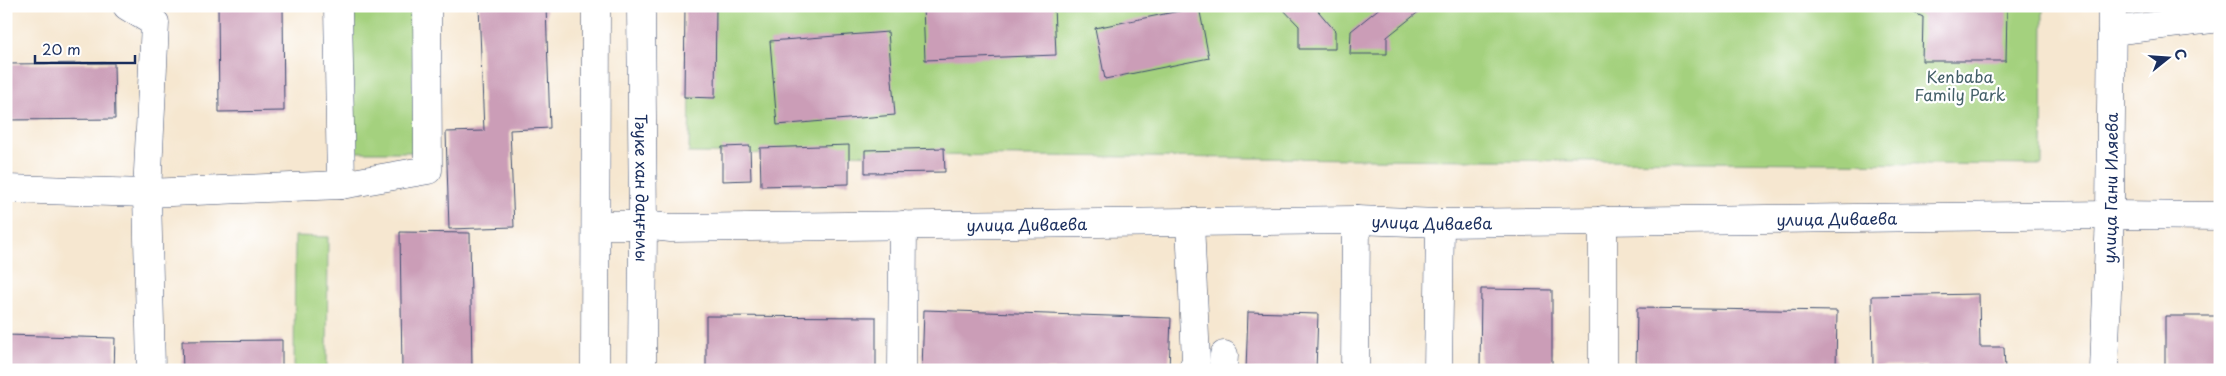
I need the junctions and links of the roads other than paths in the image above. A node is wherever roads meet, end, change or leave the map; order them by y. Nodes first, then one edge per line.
1 (127, 6) edge
2 (338, 6) edge
3 (427, 6) edge
4 (596, 6) edge
5 (641, 6) edge
6 (2220, 18) edge
7 (2112, 19) edge
8 (341, 185) junction
9 (6, 189) edge
10 (147, 193) junction
11 (2110, 215) junction
12 (2220, 216) edge
13 (1356, 220) junction
14 (1603, 220) junction
15 (1190, 222) junction
16 (1440, 222) junction
17 (643, 224) junction
18 (596, 225) junction
19 (902, 225) junction
20 (151, 370) edge
21 (595, 370) edge
22 (642, 370) edge
23 (902, 370) edge
24 (1192, 370) edge
25 (1355, 370) edge
26 (1438, 370) edge
27 (1604, 370) edge
28 (2104, 370) edge

1 - 10 street
2 - 8 street
3 - 8 street
4 - 18 street
5 - 17 street, Тәуке хан даңғылы
6 - 7 street
7 - 11 street, улица Гани Иляева
8 - 10 street
9 - 10 street
10 - 20 street
11 - 12 street, улица Диваева
11 - 14 street, улица Диваева
11 - 28 street, улица Гани Иляева
13 - 15 street, улица Диваева
13 - 16 street, улица Диваева
13 - 25 street
14 - 16 street, улица Диваева
14 - 27 street
15 - 19 street, улица Диваева
15 - 24 street
16 - 26 street
17 - 18 street, улица Диваева
17 - 19 street, улица Диваева
17 - 22 street, Тәуке хан даңғылы
18 - 21 street
19 - 23 street

